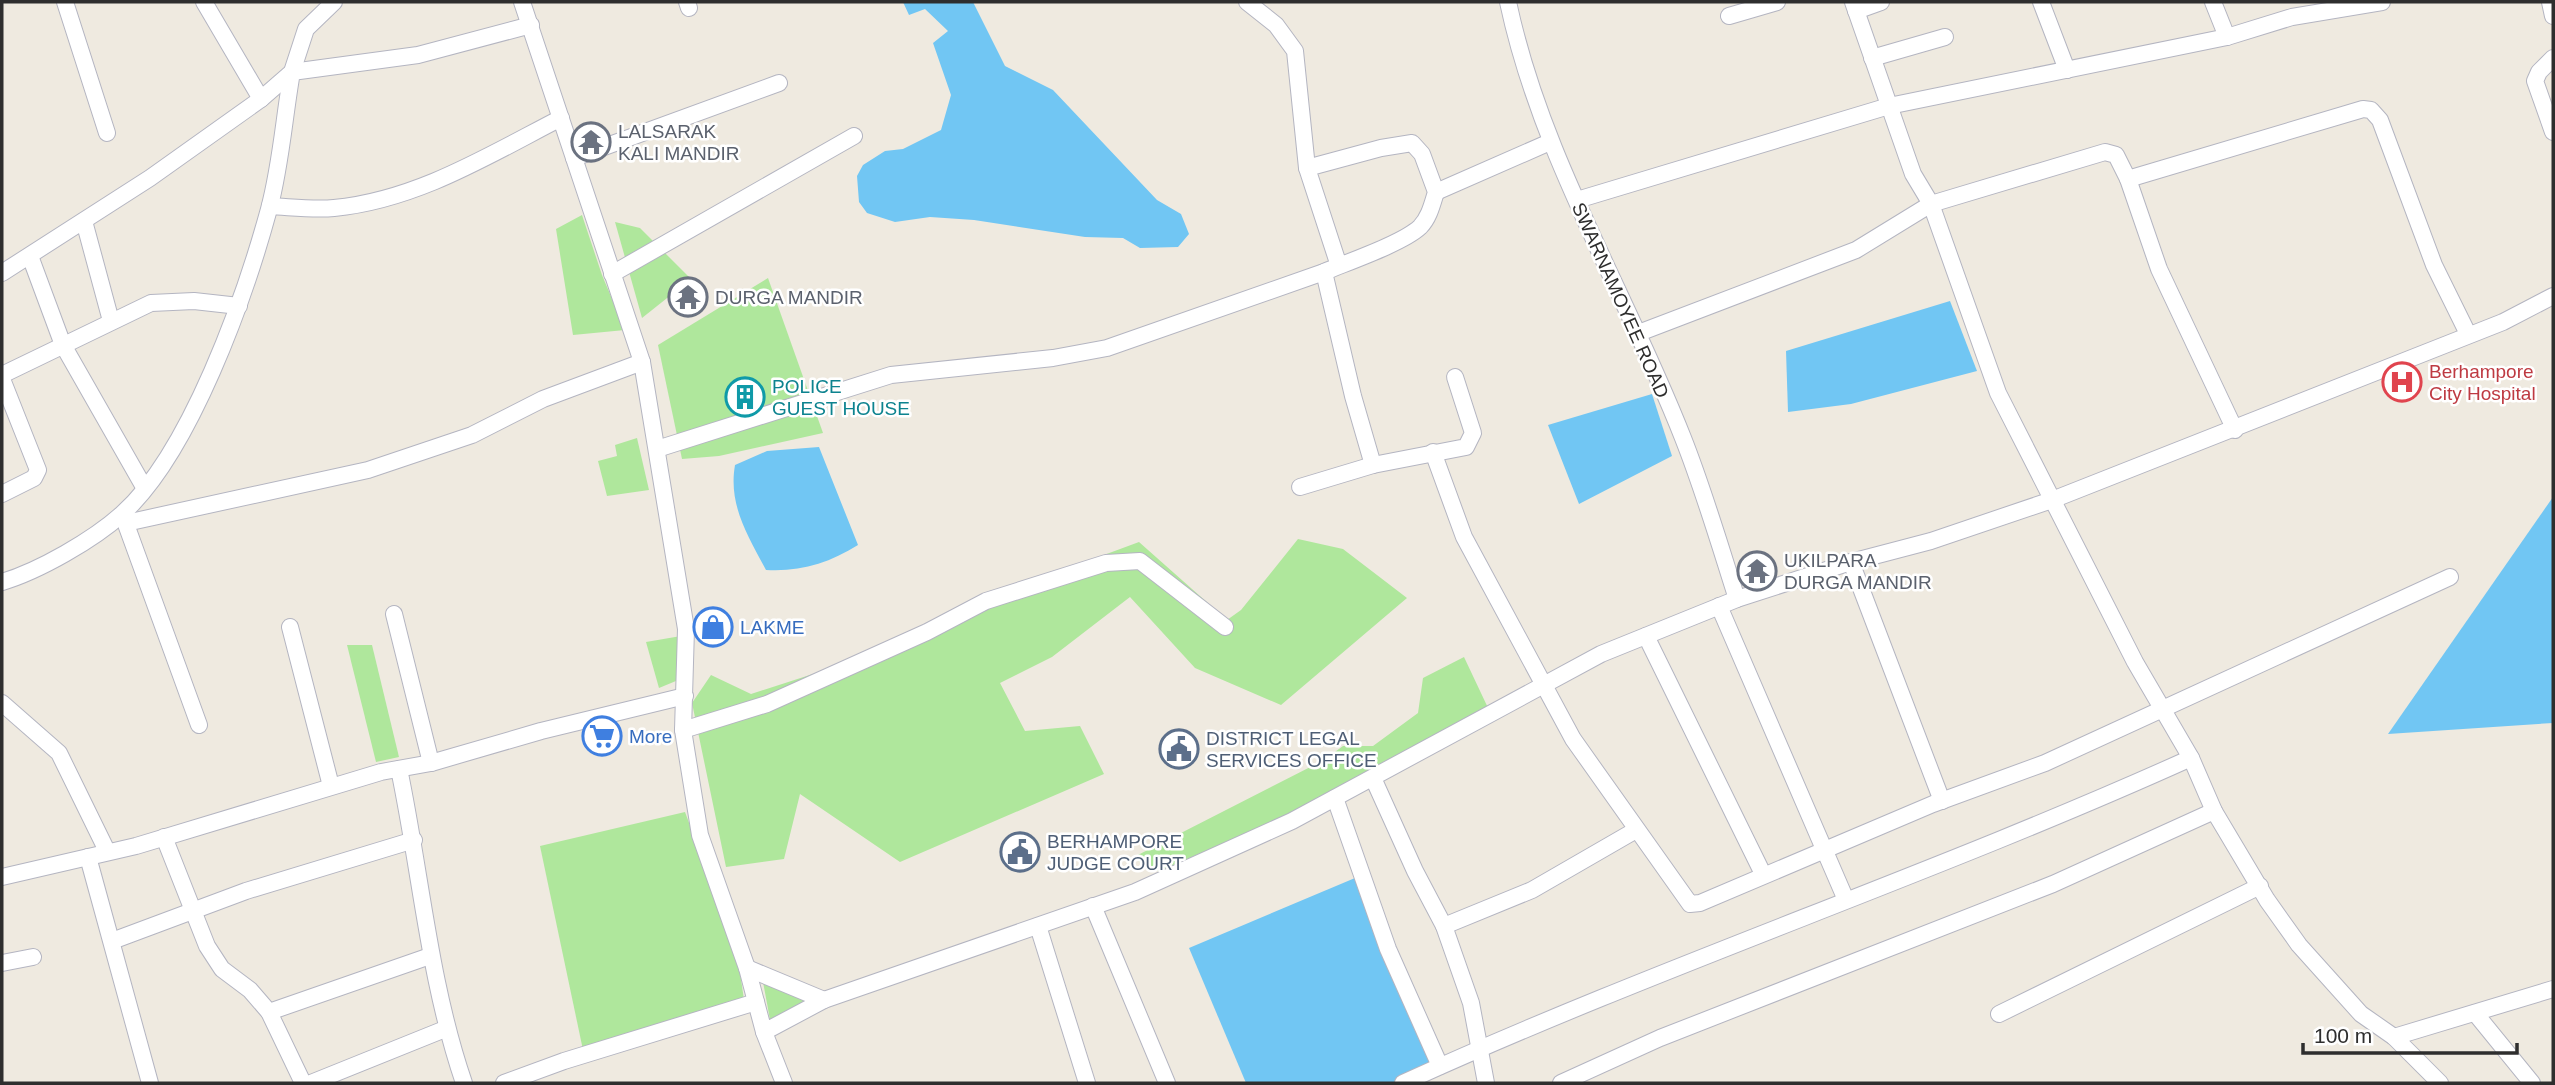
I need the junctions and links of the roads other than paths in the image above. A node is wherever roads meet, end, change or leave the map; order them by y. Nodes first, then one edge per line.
1 (65, 2) edge
2 (204, 2) edge
3 (334, 2) edge
4 (523, 2) edge
5 (1247, 2) edge
6 (1508, 2) edge
7 (1777, 2) edge
8 (1881, 2) edge
9 (2040, 2) edge
10 (2213, 2) edge
11 (2382, 2) edge
12 (2550, 2) edge
13 (1854, 6) edge
14 (1729, 16) dead end
15 (2553, 16) edge
16 (531, 25) junction
17 (1945, 37) dead end
18 (2227, 37) junction
19 (1872, 58) junction
20 (2553, 58) edge
21 (2067, 70) junction
22 (292, 72) junction
23 (779, 83) dead end
24 (261, 99) junction
25 (1889, 106) junction
26 (561, 117) junction
27 (2553, 132) edge
28 (107, 133) dead end
29 (855, 136) dead end
30 (1550, 142) junction
31 (574, 158) junction
32 (1307, 168) junction
33 (2128, 179) junction
34 (1436, 192) junction
35 (1577, 200) junction
36 (1931, 204) junction
37 (270, 206) junction
38 (84, 220) junction
39 (30, 256) junction
40 (1332, 269) junction
41 (2, 273) edge
42 (612, 274) junction
43 (2553, 296) edge
44 (239, 306) junction
45 (111, 321) junction
46 (1636, 334) junction
47 (2468, 334) junction
48 (62, 345) junction
49 (642, 362) junction
50 (2, 377) edge
51 (1455, 377) dead end
52 (2235, 429) junction
53 (657, 449) junction
54 (1433, 452) junction
55 (1373, 465) junction
56 (144, 487) junction
57 (1300, 487) dead end
58 (2, 494) edge
59 (2052, 500) junction
60 (124, 518) junction
61 (1851, 562) junction
62 (2450, 577) dead end
63 (2, 582) edge
64 (1737, 599) junction
65 (1719, 606) junction
66 (394, 614) dead end
67 (290, 627) dead end
68 (1225, 627) dead end
69 (1646, 636) junction
70 (1545, 685) junction
71 (685, 696) junction
72 (2, 703) edge
73 (2163, 711) junction
74 (199, 725) dead end
75 (683, 730) junction
76 (2191, 758) junction
77 (431, 763) junction
78 (399, 769) junction
79 (1373, 778) junction
80 (331, 786) junction
81 (1335, 798) junction
82 (1942, 801) junction
83 (2214, 811) junction
84 (1636, 830) junction
85 (164, 837) junction
86 (414, 840) junction
87 (1826, 848) junction
88 (107, 851) junction
89 (88, 857) junction
90 (1763, 874) junction
91 (2, 877) edge
92 (2260, 886) junction
93 (1846, 900) junction
94 (1093, 906) junction
95 (193, 911) junction
96 (1038, 926) junction
97 (1444, 926) junction
98 (112, 941) junction
99 (430, 956) junction
100 (33, 957) dead end
101 (2, 963) edge
102 (747, 968) junction
103 (2553, 989) edge
104 (824, 1000) junction
105 (756, 1002) junction
106 (269, 1012) junction
107 (2475, 1013) junction
108 (1999, 1014) dead end
109 (445, 1029) junction
110 (764, 1031) junction
111 (2394, 1037) junction
112 (1480, 1048) junction
113 (1440, 1066) junction
114 (547, 1076) edge
115 (150, 1083) edge
116 (303, 1083) edge
117 (311, 1083) edge
118 (464, 1083) edge
119 (504, 1083) edge
120 (784, 1083) edge
121 (1087, 1083) edge
122 (1167, 1083) edge
123 (1403, 1083) edge
124 (1486, 1083) edge
125 (1562, 1083) edge
126 (2440, 1083) edge
127 (2532, 1083) edge

1 - 28 street
2 - 24 street
3 - 22 street
4 - 16 street
5 - 32 street
6 - 30 street, SWARNAMOYEE ROAD
7 - 14 street
8 - 13 street
9 - 21 street
10 - 18 street
11 - 18 street
12 - 15 street
13 - 19 street
16 - 22 street
16 - 26 street
17 - 19 street
18 - 21 street
19 - 25 street
20 - 27 street
21 - 25 street
22 - 24 street
22 - 37 street
23 - 31 street
24 - 38 street
25 - 35 street
25 - 36 street
26 - 31 street
26 - 37 street
29 - 42 street
30 - 34 street
30 - 35 street, SWARNAMOYEE ROAD
31 - 42 street
32 - 34 street
32 - 40 street
33 - 36 street
33 - 47 street
33 - 52 street
34 - 40 street
35 - 46 street, SWARNAMOYEE ROAD
36 - 46 street
36 - 59 street
37 - 44 street
38 - 39 street
38 - 45 street
39 - 41 street
39 - 48 street
40 - 53 street
40 - 55 street
42 - 49 street
43 - 47 street
44 - 45 street
44 - 56 street
45 - 48 street
46 - 64 street, SWARNAMOYEE ROAD
47 - 52 street
48 - 50 street
48 - 56 street
49 - 53 street
49 - 60 street
50 - 58 street
51 - 54 street
52 - 59 street
53 - 71 street
54 - 55 street
54 - 70 street
55 - 57 street
56 - 60 street
59 - 61 street
59 - 73 street
60 - 63 street
60 - 74 street
61 - 64 street
61 - 82 street
62 - 73 street
64 - 65 street
65 - 69 street
65 - 87 street
66 - 77 street
67 - 80 street
68 - 75 street
69 - 70 street
69 - 90 street
70 - 79 street
70 - 84 street
71 - 75 street
71 - 77 street
72 - 88 street
73 - 76 street
73 - 82 street
75 - 102 street
76 - 83 street
76 - 93 street
77 - 78 street
78 - 80 street
78 - 86 street
79 - 81 street
79 - 97 street
80 - 85 street
81 - 94 street
81 - 113 street
82 - 87 street
83 - 92 street
83 - 125 street
84 - 90 street
84 - 97 street
85 - 88 street
85 - 95 street
86 - 95 street
86 - 99 street
87 - 90 street
87 - 93 street
88 - 89 street
89 - 91 street
89 - 98 street
92 - 108 street
92 - 111 street
93 - 112 street
94 - 96 street
94 - 122 street
95 - 98 street
95 - 106 street
96 - 104 street
96 - 121 street
97 - 112 street
98 - 115 street
99 - 106 street
99 - 109 street
100 - 101 street
102 - 104 street
102 - 105 street
103 - 107 street
104 - 110 street
105 - 110 street
105 - 114 street
106 - 116 street
107 - 111 street
107 - 127 street
109 - 117 street
109 - 118 street
110 - 120 street
111 - 126 street
112 - 113 street
112 - 124 street
113 - 123 street
114 - 119 street

